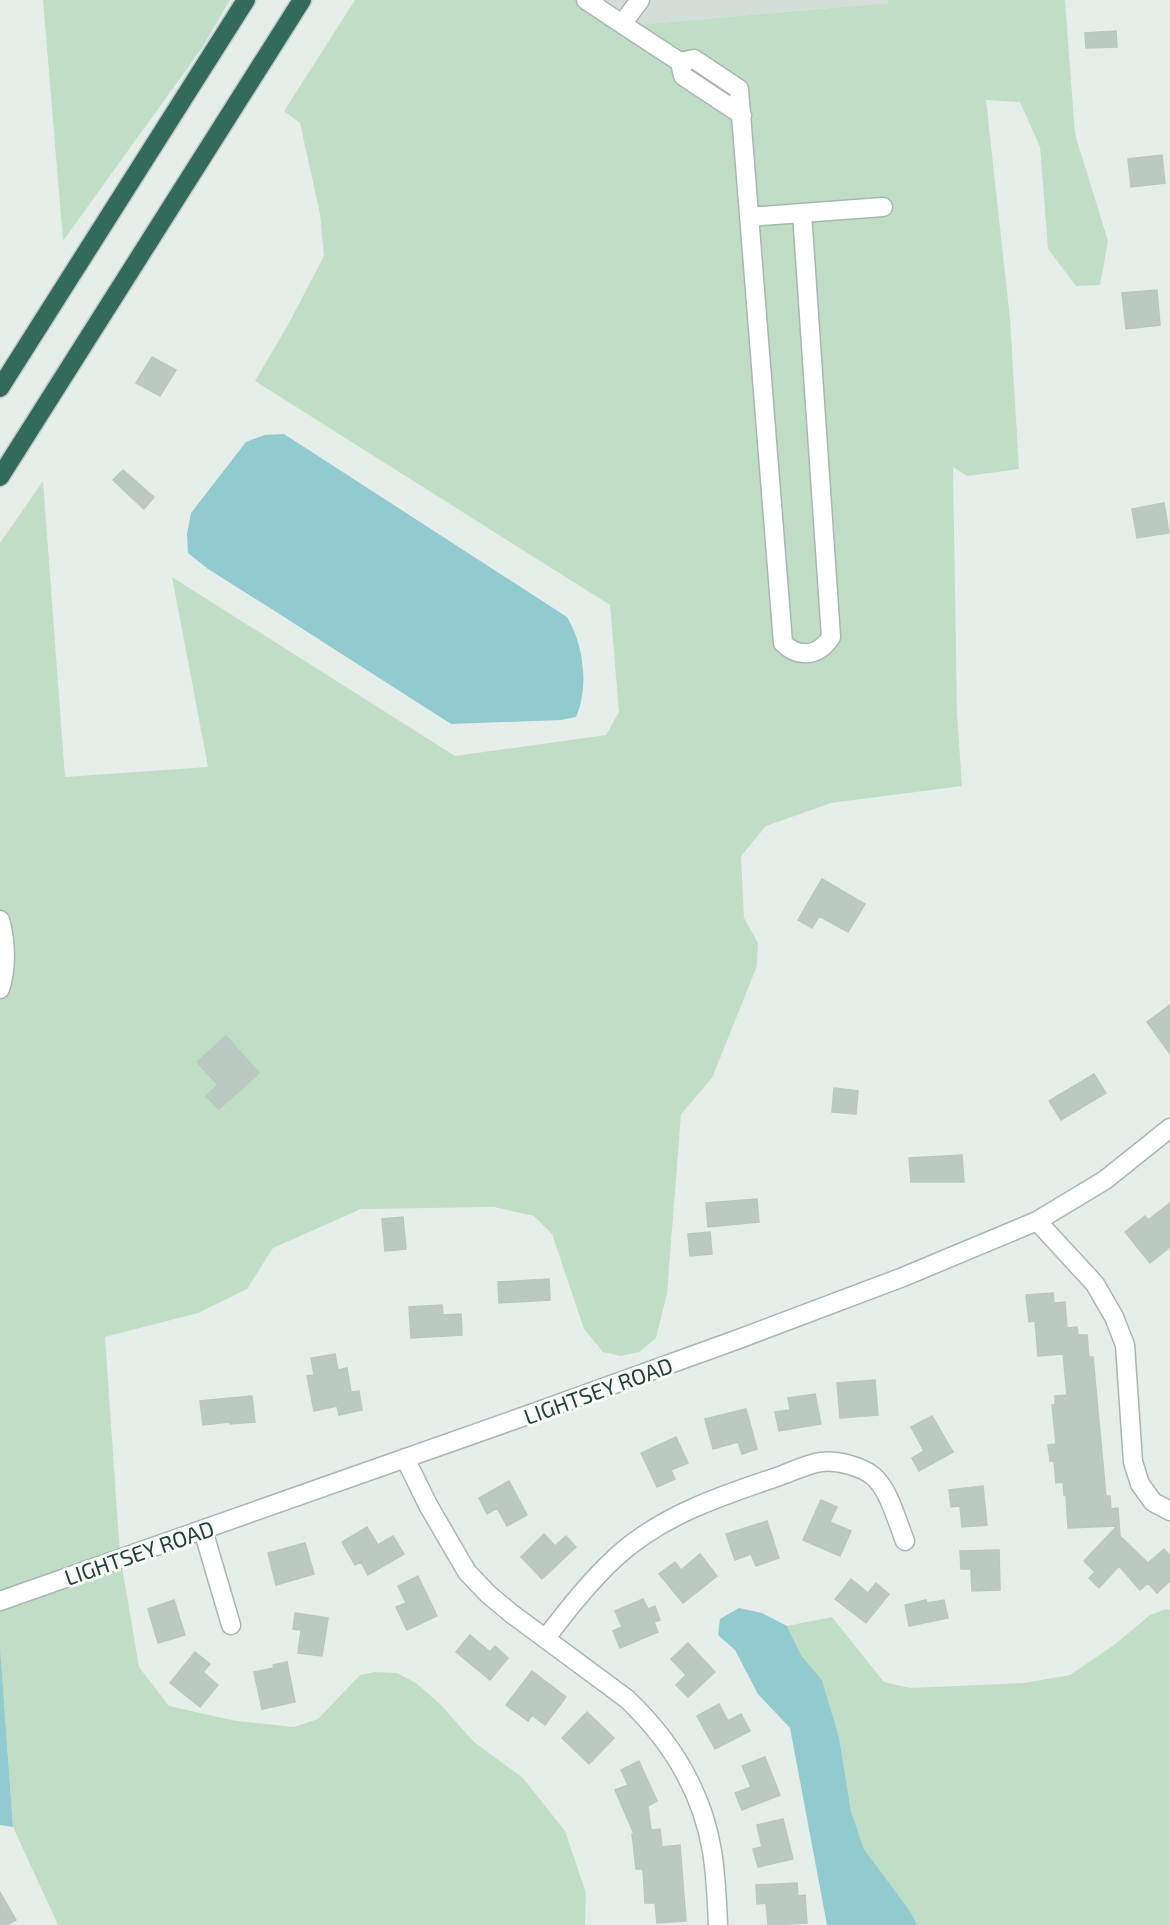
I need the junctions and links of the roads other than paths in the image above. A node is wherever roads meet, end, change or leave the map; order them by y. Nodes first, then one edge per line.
1 (246, 0) edge
2 (302, 0) edge
3 (586, 0) edge
4 (640, 0) edge
5 (621, 24) junction
6 (883, 207) dead end
7 (802, 213) junction
8 (749, 218) junction
9 (0, 388) edge
10 (0, 477) edge
11 (0, 920) edge
12 (0, 989) edge
13 (1170, 1128) edge
14 (1037, 1221) junction
15 (405, 1458) junction
16 (1170, 1511) edge
17 (203, 1530) junction
18 (905, 1541) dead end
19 (0, 1601) edge
20 (231, 1625) dead end
21 (546, 1638) junction
22 (718, 1925) edge

1 - 9 highway
2 - 10 highway
3 - 5 street
4 - 5 street
5 - 8 street
6 - 7 street
7 - 8 street
7 - 8 street
11 - 12 street
13 - 14 street, LIGHTSEY ROAD
14 - 15 street, LIGHTSEY ROAD
14 - 16 street
15 - 17 street, LIGHTSEY ROAD
15 - 21 street
17 - 19 street, LIGHTSEY ROAD
17 - 20 street
18 - 21 street
21 - 22 street

